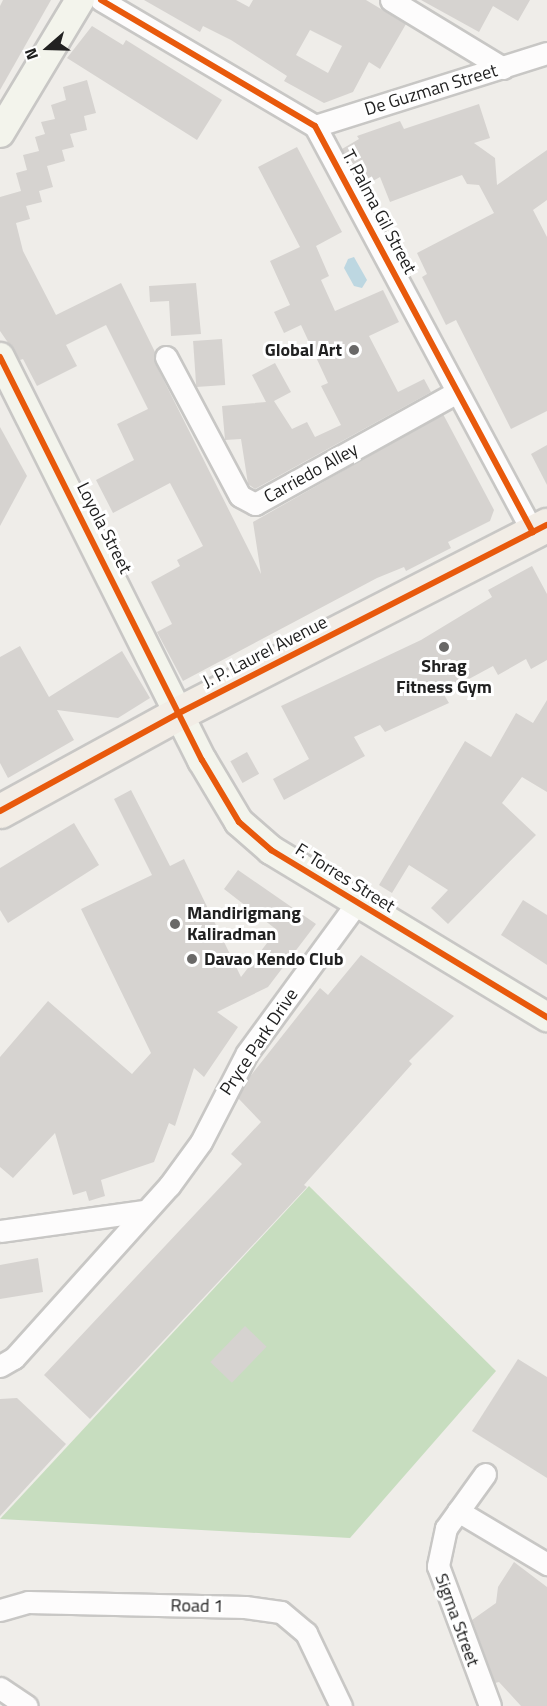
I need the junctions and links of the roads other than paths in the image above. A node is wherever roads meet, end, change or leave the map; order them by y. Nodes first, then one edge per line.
1 (80, 0) edge
2 (101, 0) edge
3 (391, 0) edge
4 (547, 53) edge
5 (503, 68) junction
6 (8, 104) edge
7 (315, 126) junction
8 (0, 133) edge
9 (0, 357) edge
10 (166, 357) dead end
11 (457, 392) junction
12 (540, 529) edge
13 (179, 712) junction
14 (0, 811) edge
15 (356, 904) junction
16 (547, 1017) edge
17 (145, 1211) junction
18 (0, 1231) edge
19 (0, 1366) edge
20 (485, 1474) dead end
21 (458, 1510) junction
22 (547, 1564) edge
23 (0, 1610) edge
24 (0, 1688) edge
25 (27, 1706) edge
26 (340, 1706) edge
27 (490, 1706) edge

1 - 6 main road
2 - 7 street
3 - 5 street
4 - 5 street, De Guzman Street
5 - 7 street, De Guzman Street
6 - 8 main road
7 - 11 street, T. Palma Gil Street
9 - 13 main road, Loyola Street
10 - 11 street, Carriedo Alley
11 - 12 street, T. Palma Gil Street
12 - 13 main road, J. P. Laurel Avenue
13 - 14 main road, J. P. Laurel Avenue
13 - 15 main road, F. Torres Street
15 - 16 main road, F. Torres Street
15 - 17 street, Pryce Park Drive
17 - 18 street
17 - 19 street, Pryce Park Drive
20 - 21 street, Sigma Street
21 - 22 street
21 - 27 street, Sigma Street
23 - 26 street, Road 1
24 - 25 street

